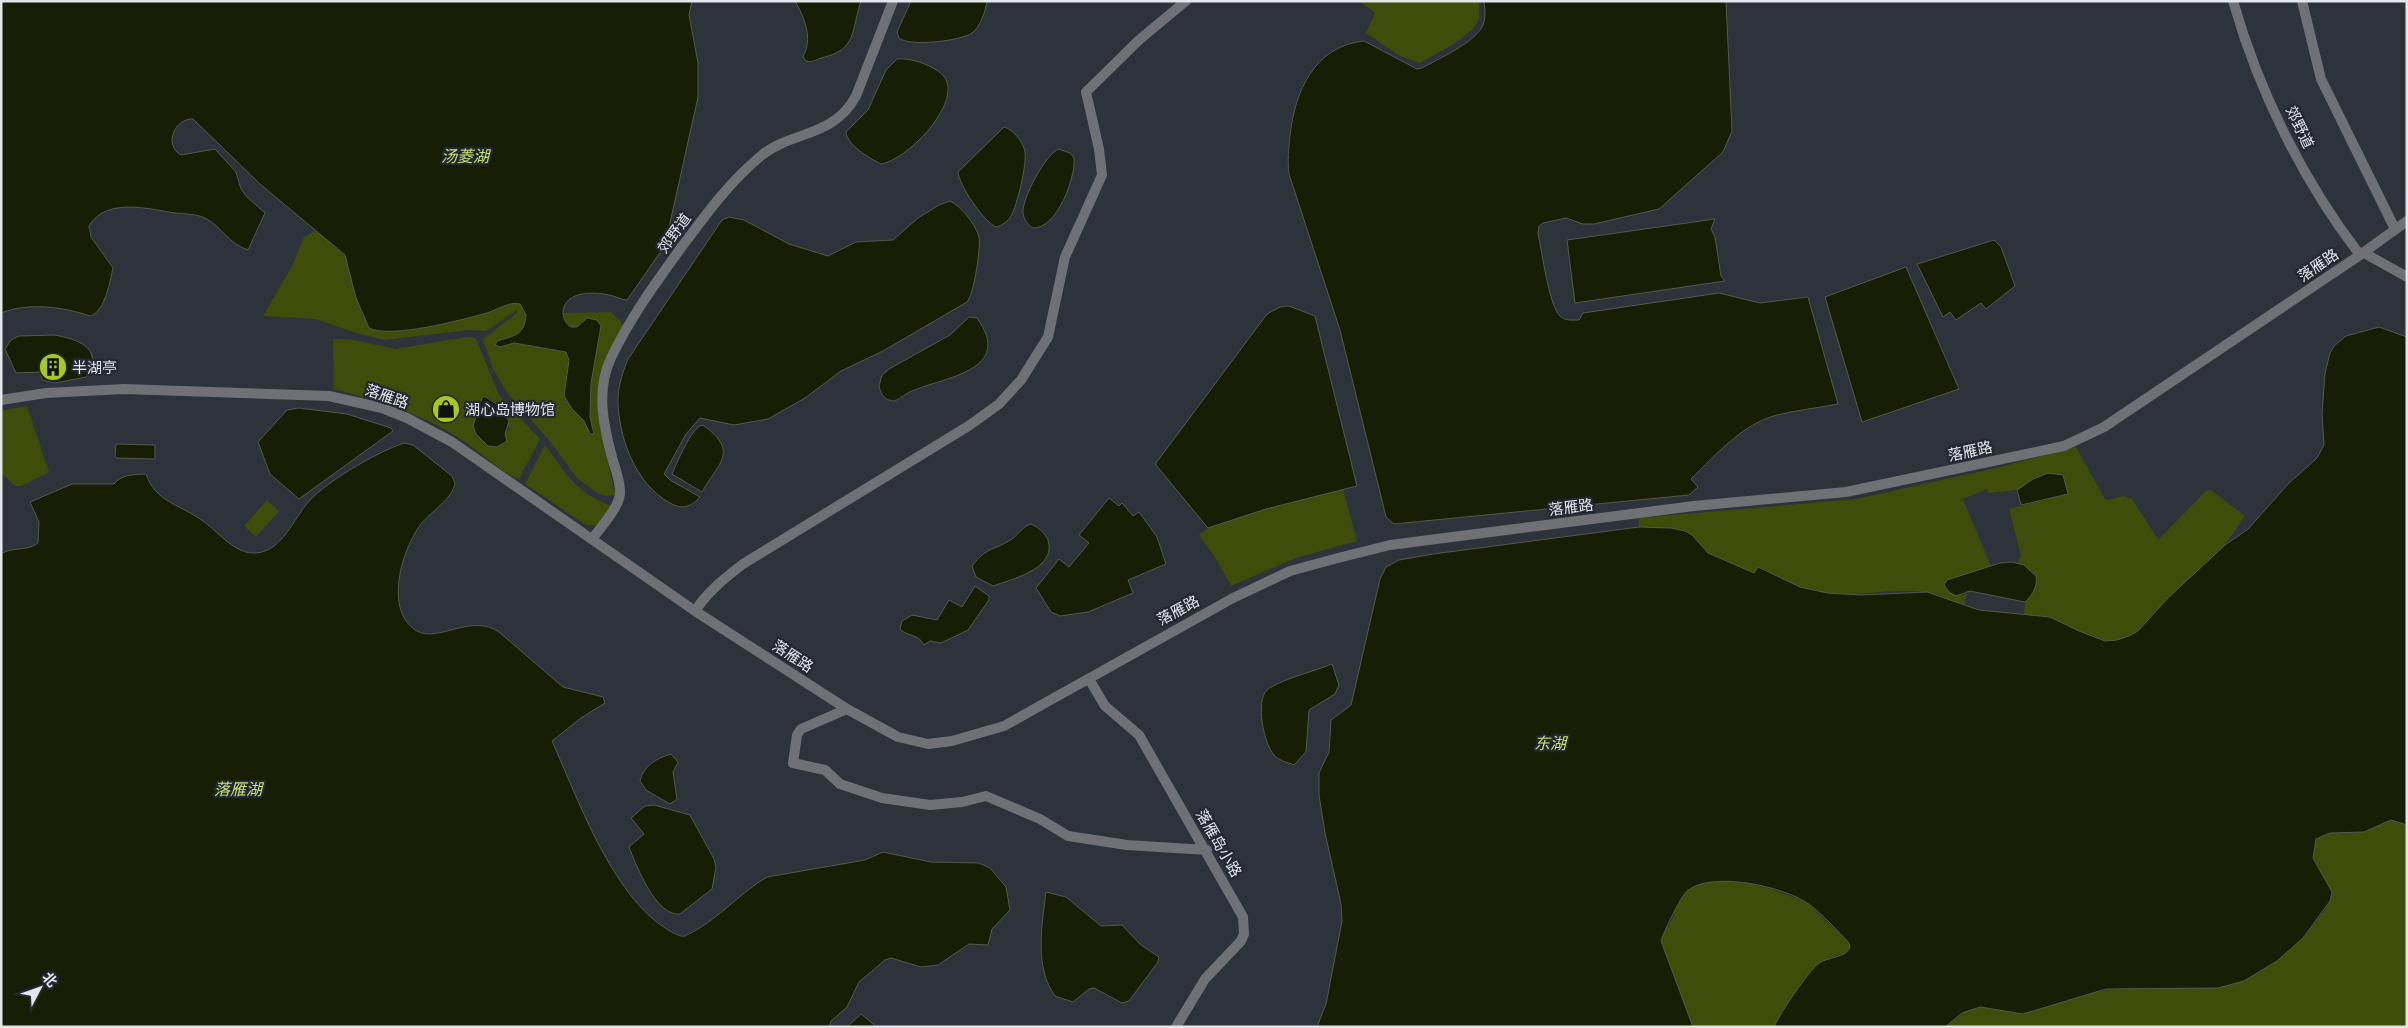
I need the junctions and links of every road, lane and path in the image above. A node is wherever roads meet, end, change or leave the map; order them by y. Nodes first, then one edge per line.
1 (893, 1) edge
2 (1186, 1) edge
3 (2233, 1) edge
4 (2302, 1) edge
5 (2407, 221) edge
6 (2395, 229) junction
7 (2362, 254) junction
8 (2407, 277) edge
9 (1, 400) edge
10 (592, 539) junction
11 (695, 611) junction
12 (1088, 679) junction
13 (847, 709) junction
14 (1207, 850) junction
15 (1176, 1027) edge

1 - 10 street, 郊野道
2 - 11 street
3 - 7 street, 郊野道
4 - 6 street
5 - 6 street, 落雁路
6 - 7 street, 落雁路
7 - 8 street, 郊野道
7 - 12 street, 落雁路
9 - 10 street, 落雁路
10 - 11 street, 落雁路
11 - 13 street, 落雁路
12 - 13 street, 落雁路
12 - 14 street, 落雁岛小路
13 - 14 street
14 - 15 street, 落雁岛小路

